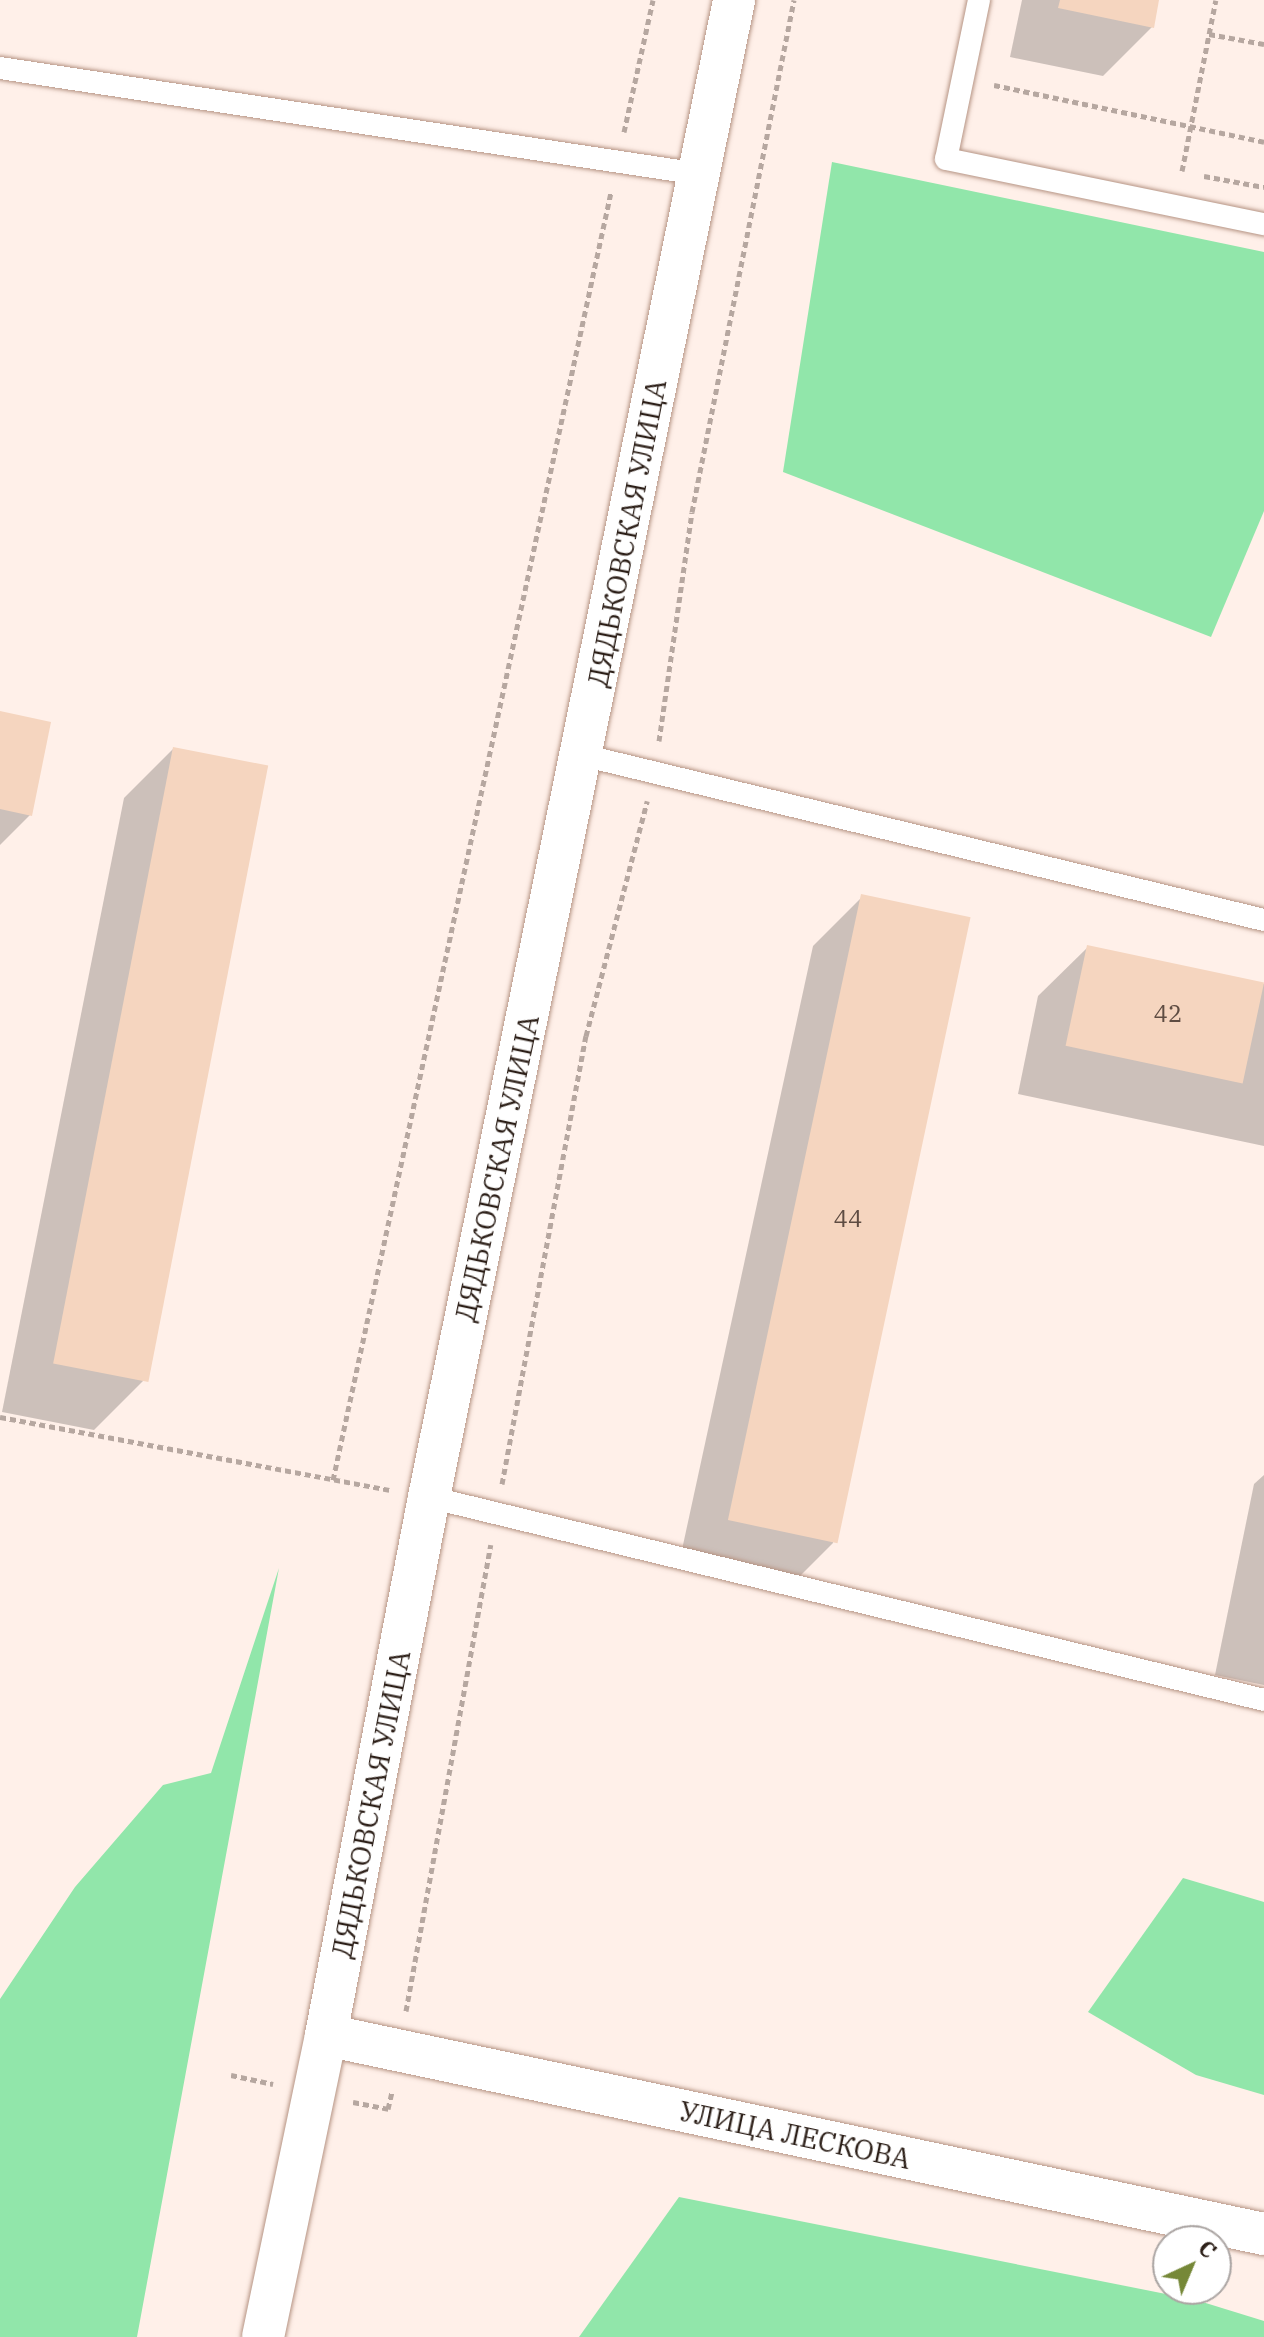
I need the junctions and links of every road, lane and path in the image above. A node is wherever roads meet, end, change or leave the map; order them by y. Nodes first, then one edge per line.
1 (653, 0) edge
2 (734, 0) edge
3 (794, 0) edge
4 (979, 0) edge
5 (1216, 0) edge
6 (1209, 34) junction
7 (1264, 44) edge
8 (0, 68) edge
9 (997, 71) dead end
10 (994, 85) junction
11 (992, 97) dead end
12 (1190, 127) junction
13 (1264, 142) edge
14 (617, 163) junction
15 (1166, 168) dead end
16 (1182, 171) junction
17 (699, 174) junction
18 (1264, 187) edge
19 (1264, 224) edge
20 (582, 755) junction
21 (655, 771) junction
22 (1264, 920) edge
23 (0, 1417) edge
24 (333, 1480) junction
25 (429, 1497) junction
26 (497, 1513) junction
27 (1264, 1700) edge
28 (326, 2035) junction
29 (399, 2051) junction
30 (388, 2109) dead end
31 (1264, 2234) edge
32 (263, 2337) edge

1 - 14 path
2 - 17 street, ДЯДЬКОВСКАЯ УЛИЦА
3 - 21 path
4 - 19 lane
5 - 6 path
6 - 7 path
6 - 12 path
8 - 14 lane
9 - 10 path
10 - 11 path
10 - 12 path
12 - 13 path
12 - 16 path
14 - 17 lane
14 - 24 path
15 - 16 path
16 - 18 path
17 - 20 street, ДЯДЬКОВСКАЯ УЛИЦА
20 - 21 lane
20 - 25 street, ДЯДЬКОВСКАЯ УЛИЦА
21 - 22 lane
21 - 26 path
23 - 24 path
24 - 25 path
25 - 26 lane
25 - 28 street, ДЯДЬКОВСКАЯ УЛИЦА
26 - 27 lane
26 - 29 path
28 - 29 street, УЛИЦА ЛЕСКОВА
28 - 32 street, ДЯДЬКОВСКАЯ УЛИЦА
29 - 30 path
29 - 31 street, УЛИЦА ЛЕСКОВА

